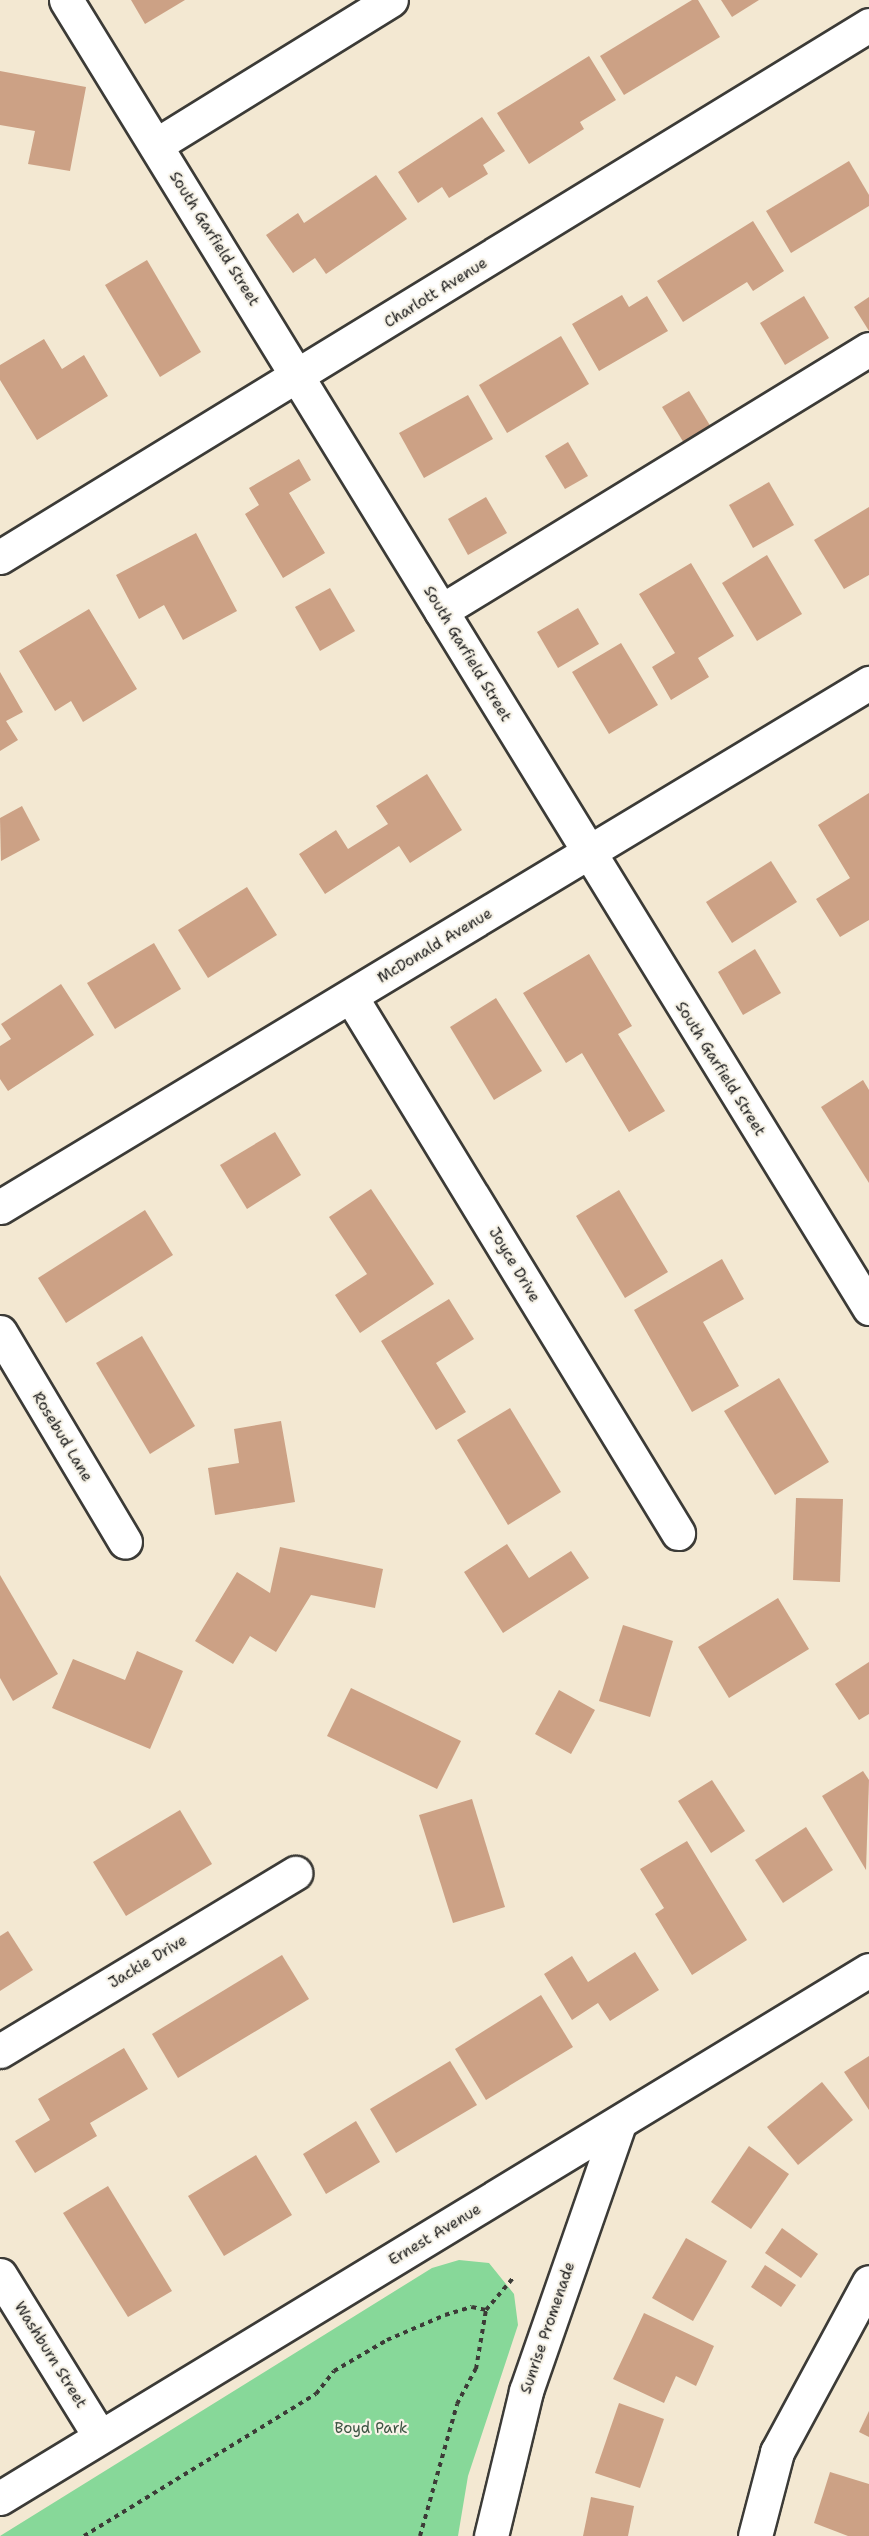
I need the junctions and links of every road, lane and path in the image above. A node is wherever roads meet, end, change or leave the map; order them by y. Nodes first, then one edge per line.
1 (66, 0) edge
2 (391, 0) edge
3 (869, 25) edge
4 (156, 145) junction
5 (869, 349) edge
6 (300, 376) junction
7 (0, 557) edge
8 (441, 611) junction
9 (869, 683) edge
10 (586, 854) junction
11 (351, 997) junction
12 (0, 1208) edge
13 (869, 1308) edge
14 (0, 1332) edge
15 (678, 1533) dead end
16 (125, 1542) dead end
17 (295, 1873) dead end
18 (869, 1970) edge
19 (0, 2051) edge
20 (619, 2124) junction
21 (0, 2275) edge
22 (513, 2278) dead end
23 (869, 2283) edge
24 (486, 2310) junction
25 (99, 2435) junction
26 (0, 2498) edge
27 (84, 2536) edge
28 (420, 2536) edge
29 (491, 2536) edge
30 (755, 2536) edge

1 - 4 street, South Garfield Street
2 - 4 street
3 - 6 street, Charlott Avenue
4 - 6 street, South Garfield Street
5 - 8 street
6 - 7 street, Charlott Avenue
6 - 8 street, South Garfield Street
8 - 10 street, South Garfield Street
9 - 10 street, McDonald Avenue
10 - 11 street, McDonald Avenue
10 - 13 street, South Garfield Street
11 - 12 street, McDonald Avenue
11 - 15 street, Joyce Drive
14 - 16 street, Rosebud Lane
17 - 19 street, Jackie Drive
18 - 20 street, Ernest Avenue
20 - 25 street, Ernest Avenue
20 - 29 street, Sunrise Promenade
21 - 25 street, Washburn Street
22 - 24 path
23 - 30 street
24 - 27 path
24 - 28 path
25 - 26 street, Ernest Avenue

